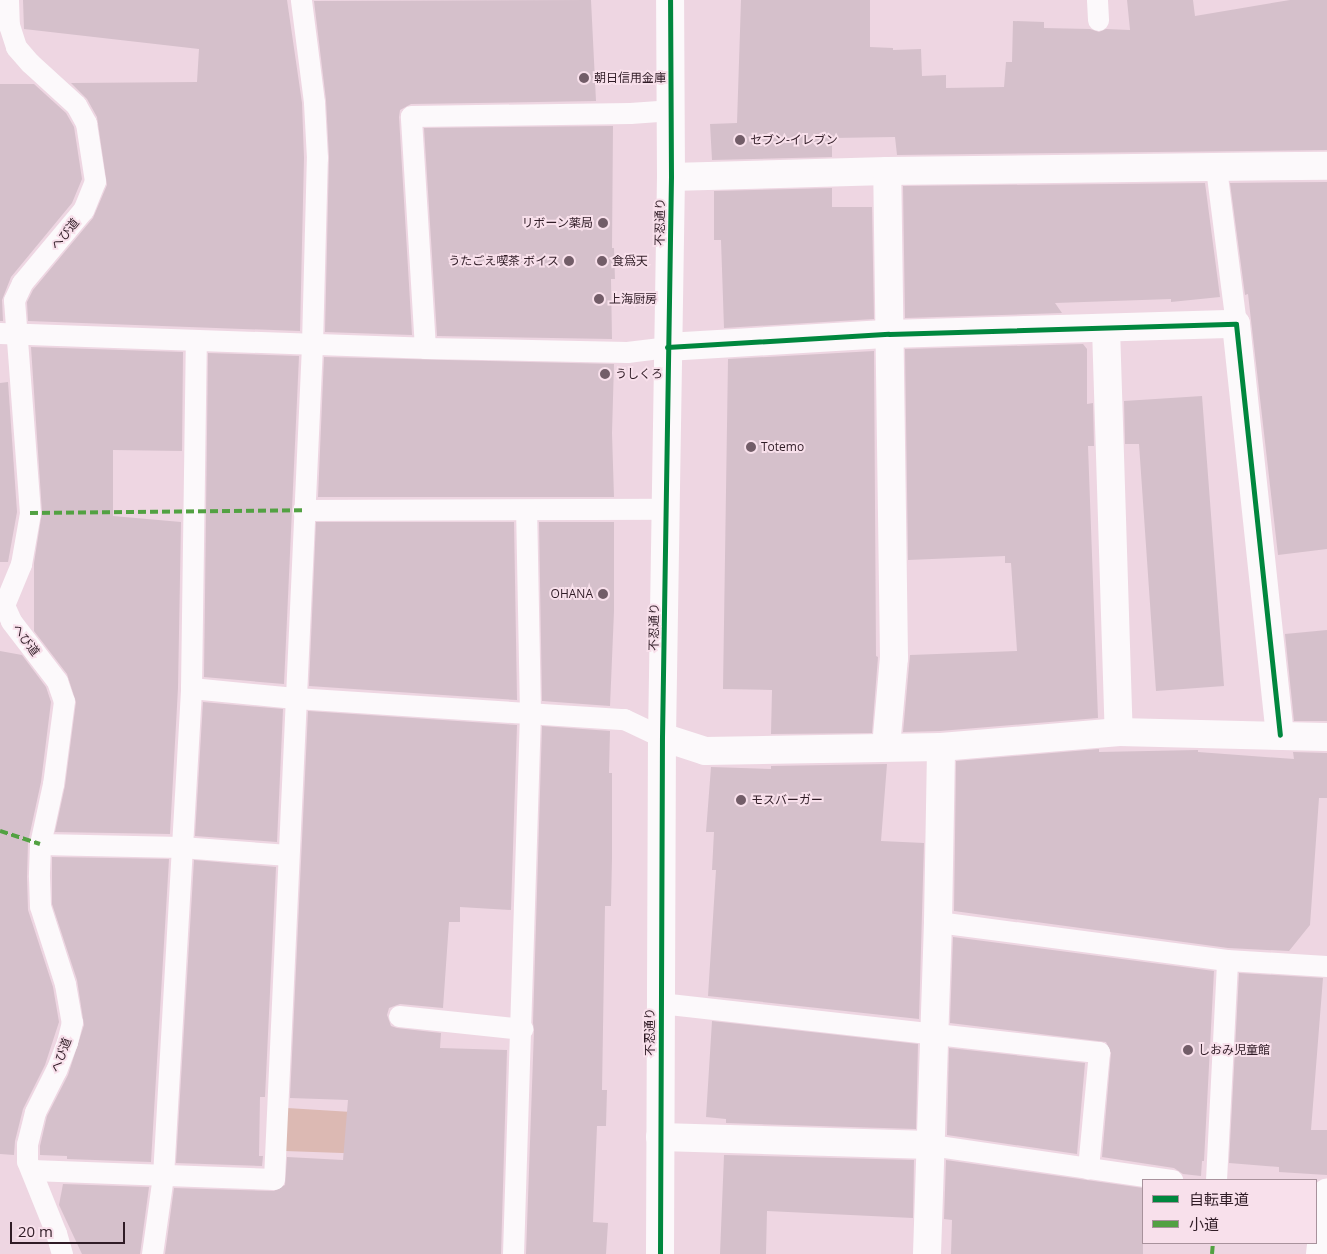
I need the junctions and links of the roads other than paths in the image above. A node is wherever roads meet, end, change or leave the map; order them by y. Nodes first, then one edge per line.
1 (8, 0) edge
2 (301, 0) edge
3 (670, 0) edge
4 (669, 110) junction
5 (1327, 166) edge
6 (1216, 168) junction
7 (887, 171) junction
8 (671, 177) junction
9 (1236, 324) junction
10 (1106, 328) junction
11 (8, 333) edge
12 (889, 334) junction
13 (196, 340) junction
14 (312, 344) junction
15 (425, 348) junction
16 (667, 348) junction
17 (666, 509) junction
18 (303, 510) junction
19 (526, 510) junction
20 (191, 688) junction
21 (295, 698) junction
22 (530, 713) junction
23 (1118, 732) junction
24 (1280, 735) junction
25 (662, 737) junction
26 (1327, 737) edge
27 (886, 747) junction
28 (941, 747) junction
29 (40, 844) junction
30 (181, 847) junction
31 (288, 855) junction
32 (938, 922) junction
33 (1227, 960) junction
34 (1327, 966) edge
35 (660, 1003) junction
36 (399, 1016) dead end
37 (522, 1029) junction
38 (935, 1033) junction
39 (660, 1137) junction
40 (931, 1145) junction
41 (1088, 1168) junction
42 (31, 1170) junction
43 (163, 1176) junction
44 (1165, 1179) edge
45 (1216, 1179) edge
46 (1324, 1187) edge
47 (62, 1254) edge
48 (152, 1254) edge
49 (513, 1254) edge
50 (660, 1254) edge
51 (927, 1254) edge
52 (1320, 1254) edge

1 - 11 lane, へび道
2 - 14 lane
3 - 4 street, 不忍通り
4 - 8 street, 不忍通り
4 - 15 lane
5 - 6 street
6 - 7 street
6 - 9 lane
7 - 8 street
7 - 12 street
8 - 16 street, 不忍通り
9 - 10 street
9 - 24 street
10 - 12 street
10 - 23 street
11 - 13 lane
11 - 29 lane, へび道
12 - 16 street
12 - 27 street
13 - 14 lane
13 - 20 lane
14 - 15 lane
14 - 18 lane
15 - 16 lane
16 - 17 street, 不忍通り
17 - 19 lane
17 - 25 street, 不忍通り
18 - 19 lane
18 - 21 lane
19 - 22 lane
20 - 21 lane
20 - 30 lane
21 - 22 lane
21 - 31 lane
22 - 25 lane
22 - 37 lane
23 - 24 street
23 - 28 street
24 - 26 street
25 - 27 street
25 - 35 street, 不忍通り
27 - 28 street
28 - 32 street
29 - 30 lane
29 - 42 lane, へび道
30 - 31 lane
30 - 43 lane
31 - 43 lane
32 - 33 lane
32 - 38 street
33 - 34 lane
33 - 45 lane
35 - 38 lane
35 - 39 street, 不忍通り
36 - 37 lane
37 - 49 lane
38 - 40 street
38 - 41 lane
39 - 40 street
39 - 50 street, 不忍通り
40 - 41 lane
40 - 51 street
41 - 44 lane
42 - 43 lane
42 - 47 lane, へび道
43 - 48 lane
46 - 52 street

